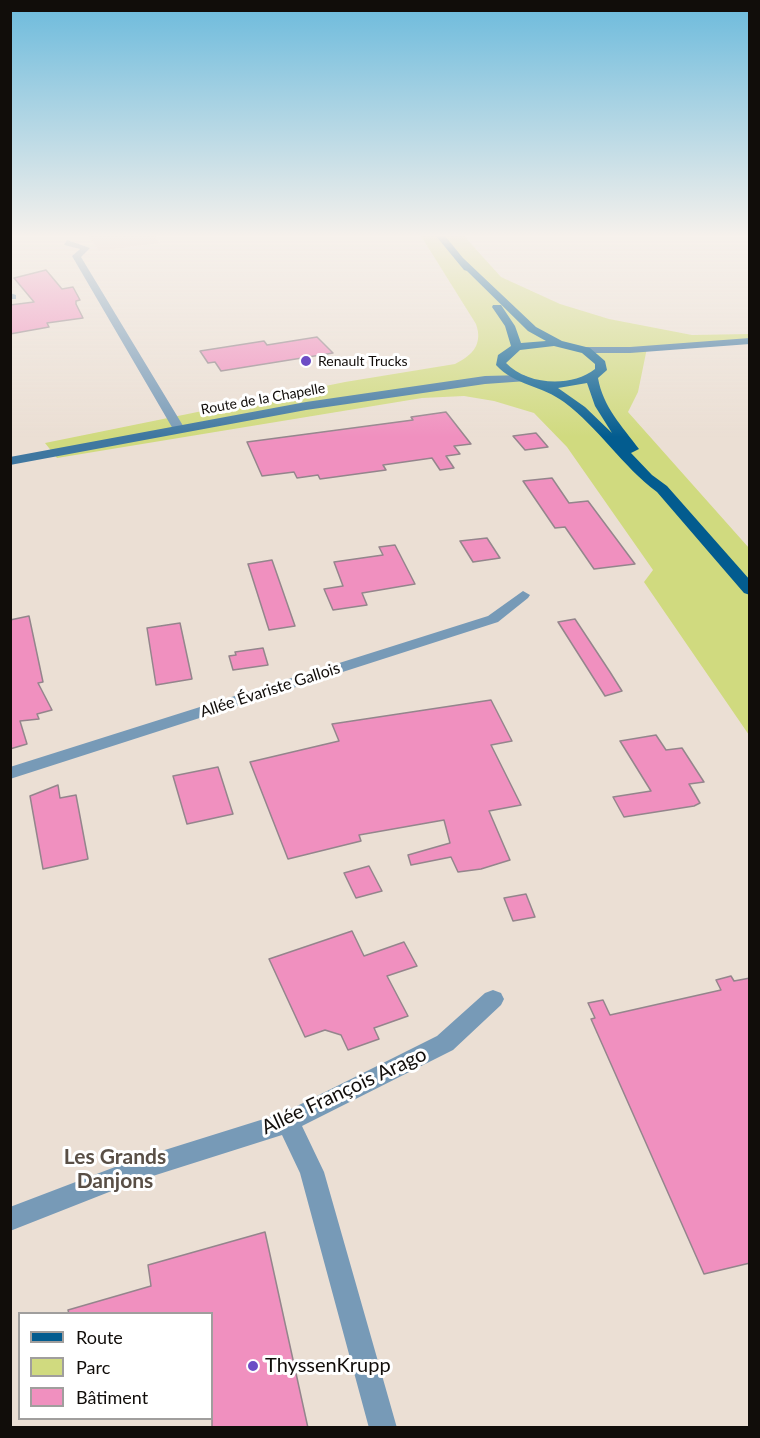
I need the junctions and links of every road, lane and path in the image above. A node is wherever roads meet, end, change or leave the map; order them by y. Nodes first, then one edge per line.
1 (104, 303) edge
2 (493, 303) edge
3 (505, 303) edge
4 (750, 341) edge
5 (567, 345) junction
6 (750, 346) edge
7 (517, 347) junction
8 (586, 350) junction
9 (500, 363) junction
10 (596, 374) junction
11 (523, 379) junction
12 (537, 383) junction
13 (178, 427) junction
14 (10, 456) edge
15 (10, 461) edge
16 (662, 489) junction
17 (750, 590) edge
18 (523, 595) dead end
19 (10, 773) edge
20 (493, 999) dead end
21 (288, 1122) junction
22 (10, 1220) edge
23 (383, 1428) edge

1 - 13 street
2 - 7 main road
3 - 5 main road
4 - 8 main road
5 - 7 main road
5 - 8 main road
6 - 10 main road
7 - 9 main road
8 - 10 main road
9 - 11 main road
9 - 13 main road, Route de la Chapelle
10 - 12 main road
10 - 16 main road
11 - 12 main road
11 - 13 main road, Route de la Chapelle
12 - 16 main road
13 - 14 main road, Route de la Chapelle
13 - 15 main road, Route de la Chapelle
16 - 17 main road
18 - 19 street, Allée Évariste Gallois
20 - 21 street, Allée François Arago
21 - 22 street, Allée François Arago
21 - 23 street

